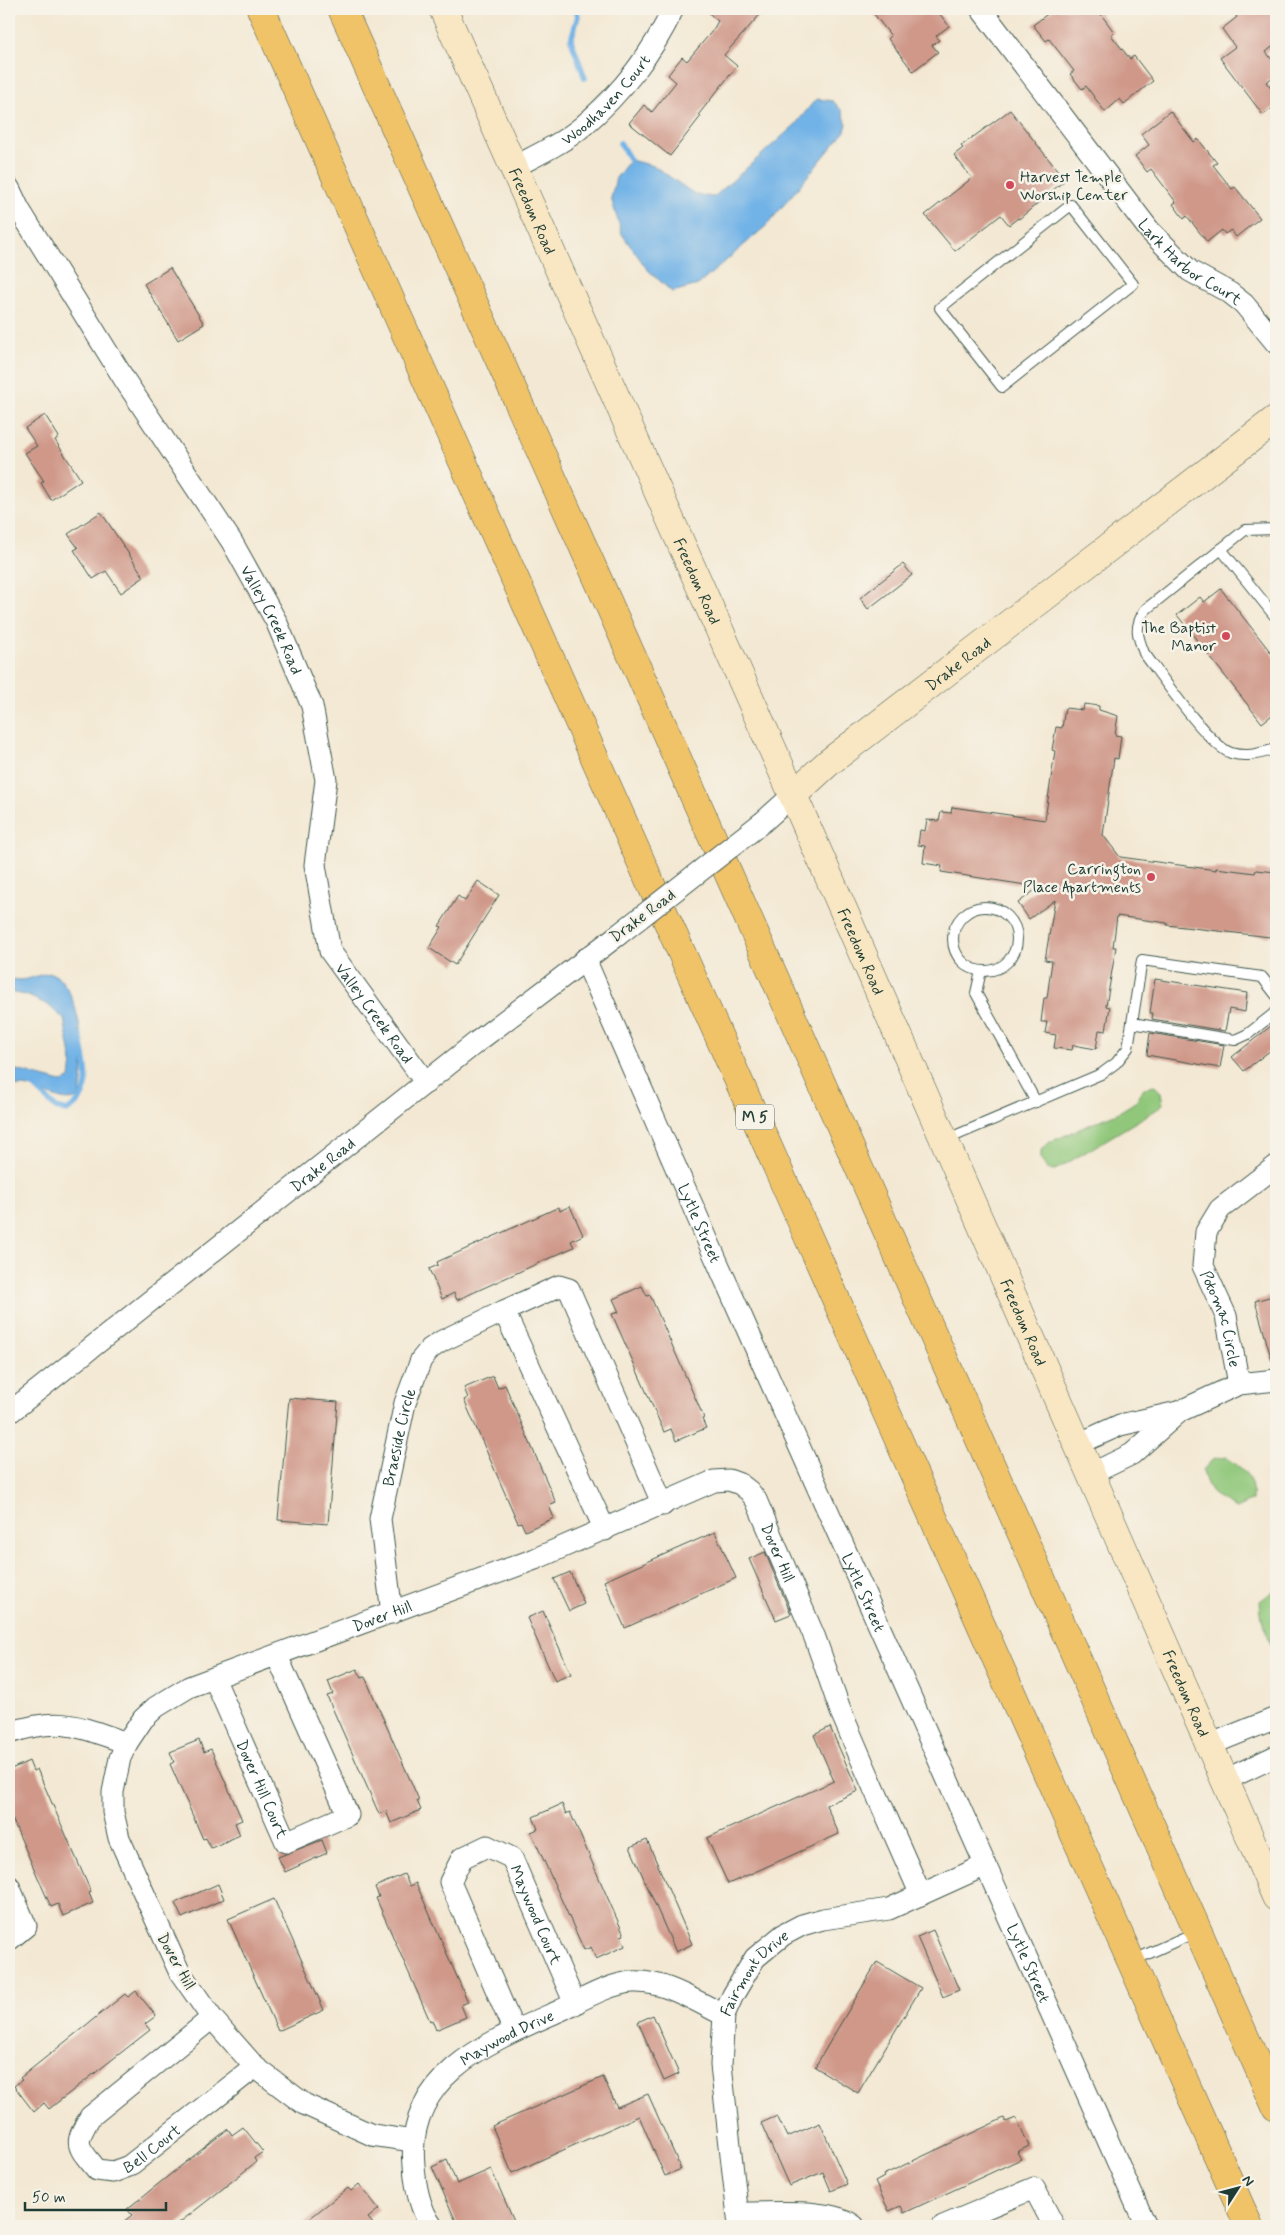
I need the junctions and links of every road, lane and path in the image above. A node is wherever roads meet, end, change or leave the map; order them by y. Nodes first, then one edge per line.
1 (261, 9) edge
2 (342, 9) edge
3 (443, 9) edge
4 (673, 9) edge
5 (981, 9) edge
6 (514, 167) junction
7 (9, 188) edge
8 (1058, 343) joint
9 (1276, 343) edge
10 (1276, 420) edge
11 (1276, 529) edge
12 (1221, 549) junction
13 (1276, 615) edge
14 (1276, 750) edge
15 (793, 795) junction
16 (585, 958) junction
17 (981, 971) junction
18 (1276, 994) edge
19 (1276, 1012) edge
20 (1132, 1023) junction
21 (426, 1083) junction
22 (1036, 1102) junction
23 (944, 1141) junction
24 (1276, 1166) edge
25 (504, 1311) junction
26 (1276, 1380) edge
27 (1239, 1384) junction
28 (1178, 1412) junction
29 (9, 1413) edge
30 (1078, 1444) junction
31 (1091, 1474) junction
32 (663, 1505) junction
33 (605, 1530) junction
34 (392, 1613) junction
35 (276, 1656) junction
36 (214, 1678) junction
37 (1276, 1718) edge
38 (9, 1733) edge
39 (127, 1743) junction
40 (1209, 1745) junction
41 (1276, 1756) edge
42 (1224, 1780) junction
43 (986, 1865) junction
44 (9, 1886) edge
45 (921, 1895) junction
46 (1276, 1897) edge
47 (1197, 1931) junction
48 (9, 1940) edge
49 (1131, 1962) junction
50 (575, 2004) junction
51 (724, 2015) junction
52 (212, 2018) junction
53 (514, 2031) junction
54 (255, 2067) junction
55 (1276, 2108) edge
56 (413, 2141) junction
57 (739, 2220) edge
58 (428, 2224) edge
59 (854, 2226) edge
60 (943, 2226) edge
61 (1054, 2226) edge
62 (1146, 2226) edge
63 (1249, 2226) edge

1 - 49 highway, M 5
2 - 47 highway
3 - 6 street, Freedom Road
4 - 6 street, Woodhaven Court
5 - 9 street, Lark Harbor Court
6 - 15 street, Freedom Road
7 - 21 street, Valley Creek Road
8 - 8 lane
10 - 15 street, Drake Road
11 - 12 lane
12 - 13 lane
12 - 14 lane
15 - 16 street, Drake Road, bridge
15 - 23 street, Freedom Road
16 - 21 street, Drake Road
16 - 43 street, Lytle Street
17 - 17 lane
17 - 22 lane
18 - 20 lane
19 - 20 lane
20 - 22 lane
21 - 29 street, Drake Road
22 - 23 lane
23 - 30 street, Freedom Road
24 - 27 street, Potomac Circle
25 - 32 street, Braeside Circle
25 - 33 street
25 - 34 street, Braeside Circle
26 - 27 street, Potomac Circle
27 - 28 street, Potomac Circle
28 - 30 street, Potomac Circle
28 - 31 street, Potomac Circle
30 - 31 street, Freedom Road
31 - 40 street, Freedom Road
32 - 33 street, Dover Hill
32 - 45 street, Dover Hill
33 - 34 street, Dover Hill
34 - 35 street, Dover Hill
35 - 36 street, Dover Hill
35 - 36 street, Dover Hill Court
36 - 39 street, Dover Hill
37 - 40 street
38 - 39 street
39 - 52 street, Dover Hill
40 - 42 street, Freedom Road
41 - 42 street
42 - 46 street, Freedom Road
43 - 45 street, Fairmont Drive
43 - 62 street, Lytle Street
44 - 48 street
45 - 51 street, Fairmont Drive
47 - 49 lane
47 - 55 highway
49 - 63 highway, M 5
50 - 51 street, Maywood Drive
50 - 53 street, Maywood Drive
50 - 53 street, Maywood Court
51 - 57 street, Fairmont Drive
52 - 54 street, Dover Hill
52 - 54 street, Bell Court
53 - 56 street, Maywood Drive
54 - 56 street, Dover Hill
56 - 58 street, Maywood Drive
57 - 59 street
60 - 61 street

